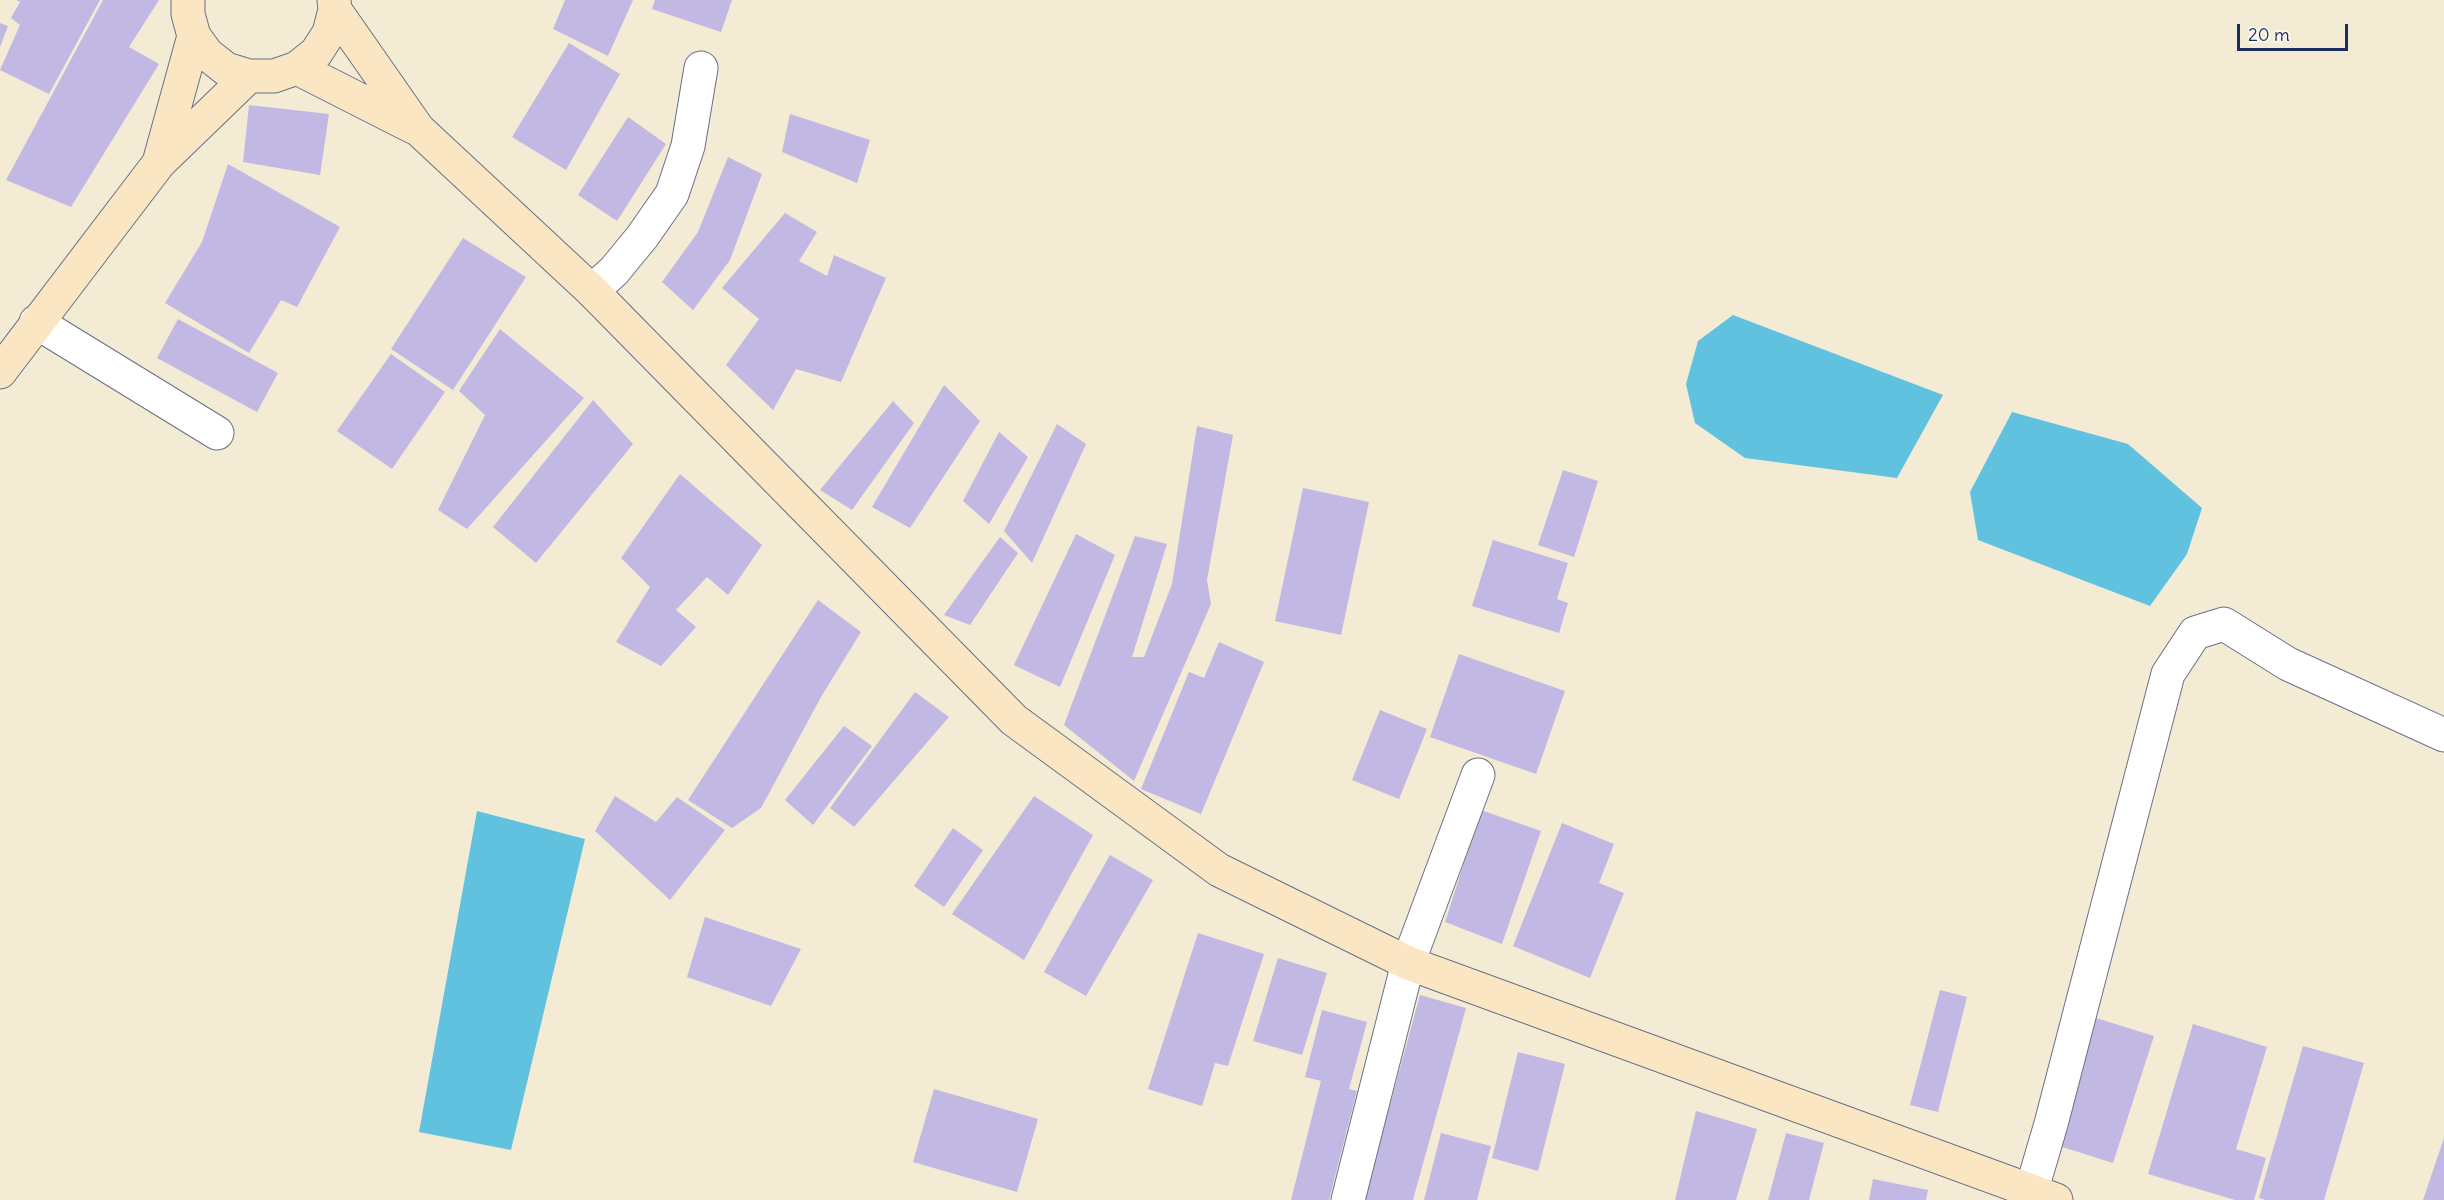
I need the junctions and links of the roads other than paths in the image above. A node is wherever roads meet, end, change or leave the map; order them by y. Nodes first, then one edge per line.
1 (188, 0) edge
2 (335, 5) edge
3 (194, 36) junction
4 (297, 68) junction
5 (701, 68) dead end
6 (249, 76) junction
7 (418, 129) junction
8 (159, 163) junction
9 (592, 291) junction
10 (36, 322) junction
11 (0, 372) edge
12 (217, 433) dead end
13 (2444, 735) edge
14 (1478, 775) dead end
15 (1407, 963) junction
16 (2044, 1196) edge
17 (1347, 1200) edge

1 - 3 street
2 - 4 street
2 - 7 street
3 - 6 street
3 - 8 street
4 - 6 street
4 - 7 street
5 - 9 street
6 - 8 street
7 - 9 street
8 - 10 street
9 - 15 street
10 - 11 street
10 - 12 street
13 - 16 street
14 - 15 street
15 - 16 street
15 - 17 street

